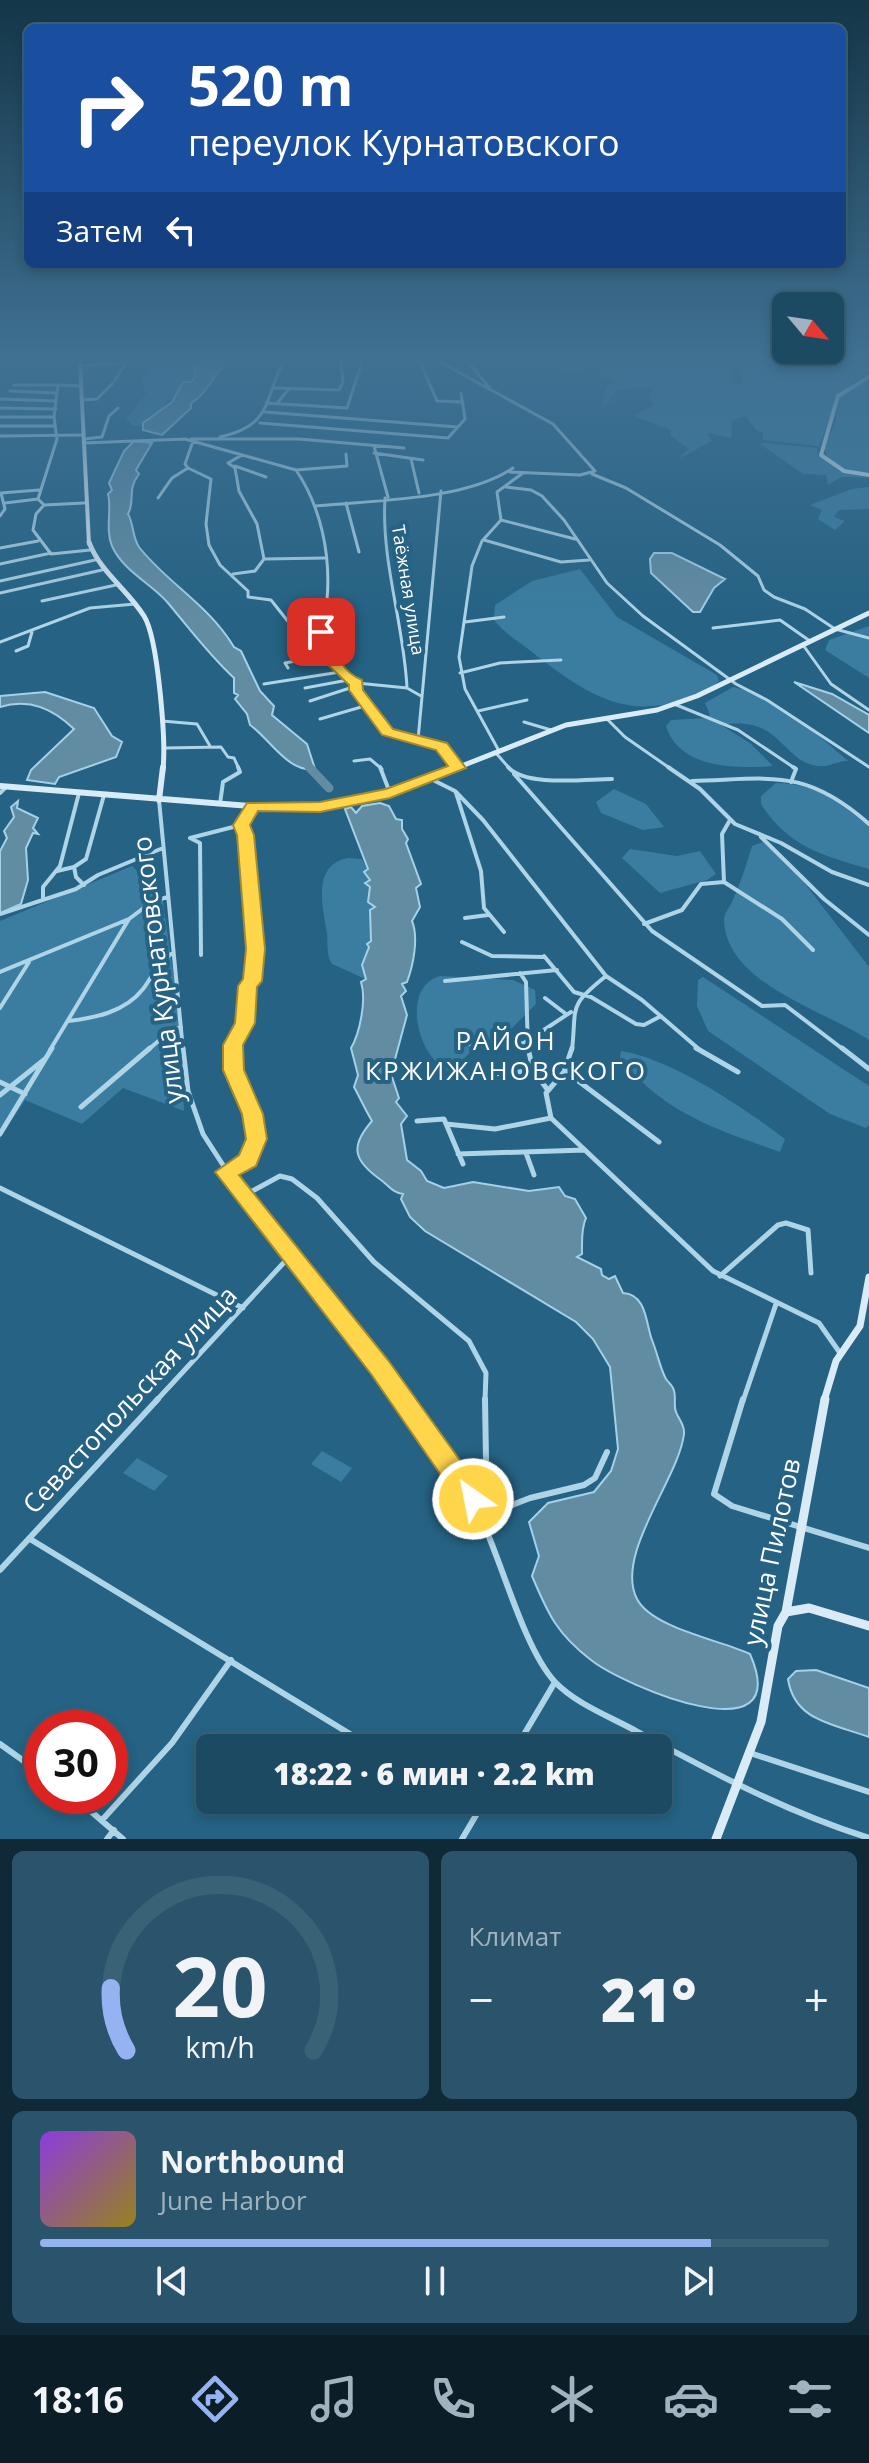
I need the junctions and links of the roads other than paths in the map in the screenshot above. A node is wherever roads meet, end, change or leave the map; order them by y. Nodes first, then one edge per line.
1 (53, 448) edge
2 (84, 448) edge
3 (191, 448) edge
4 (219, 448) edge
5 (374, 448) edge
6 (575, 448) edge
7 (820, 448) edge
8 (374, 453) junction
9 (243, 454) junction
10 (346, 454) dead end
11 (411, 459) junction
12 (423, 460) dead end
13 (233, 466) junction
14 (188, 468) junction
15 (296, 470) junction
16 (523, 473) junction
17 (592, 474) junction
18 (869, 475) edge
19 (266, 477) dead end
20 (506, 487) junction
21 (39, 490) junction
22 (441, 491) junction
23 (419, 493) junction
24 (386, 497) junction
25 (158, 498) dead end
26 (38, 499) junction
27 (5, 503) junction
28 (84, 503) junction
29 (346, 503) junction
30 (44, 505) junction
31 (315, 506) junction
32 (0, 516) edge
33 (501, 520) junction
34 (578, 539) junction
35 (38, 541) junction
36 (486, 541) junction
37 (0, 548) edge
38 (90, 550) junction
39 (359, 552) dead end
40 (51, 553) junction
41 (325, 558) junction
42 (264, 559) junction
43 (95, 560) junction
44 (589, 560) junction
45 (0, 564) edge
46 (102, 570) junction
47 (233, 574) junction
48 (0, 581) edge
49 (116, 585) junction
50 (0, 593) edge
51 (42, 601) dead end
52 (135, 604) junction
53 (869, 613) edge
54 (504, 617) dead end
55 (465, 622) junction
56 (713, 628) dead end
57 (835, 629) junction
58 (32, 632) junction
59 (321, 632) junction
60 (869, 638) edge
61 (810, 641) junction
62 (0, 642) edge
63 (803, 645) junction
64 (16, 651) dead end
65 (327, 655) junction
66 (561, 660) dead end
67 (288, 668) dead end
68 (340, 672) junction
69 (460, 673) junction
70 (348, 680) junction
71 (732, 680) junction
72 (264, 684) dead end
73 (356, 684) junction
74 (305, 688) dead end
75 (407, 688) junction
76 (421, 696) junction
77 (527, 700) dead end
78 (310, 701) dead end
79 (674, 704) junction
80 (368, 705) junction
81 (869, 710) edge
82 (478, 711) junction
83 (606, 718) junction
84 (320, 719) dead end
85 (162, 721) junction
86 (524, 722) dead end
87 (551, 730) junction
88 (418, 741) junction
89 (210, 746) junction
90 (165, 748) junction
91 (497, 751) junction
92 (354, 761) dead end
93 (869, 767) edge
94 (458, 768) junction
95 (514, 774) junction
96 (612, 779) dead end
97 (433, 780) junction
98 (690, 781) junction
99 (791, 782) junction
100 (3, 786) edge
101 (455, 791) junction
102 (0, 793) edge
103 (79, 793) junction
104 (390, 793) junction
105 (104, 795) junction
106 (159, 800) junction
107 (220, 804) junction
108 (253, 806) junction
109 (474, 811) junction
110 (461, 813) junction
111 (730, 820) junction
112 (869, 824) edge
113 (241, 825) junction
114 (759, 835) junction
115 (163, 848) junction
116 (74, 867) junction
117 (57, 871) junction
118 (724, 882) junction
119 (84, 885) junction
120 (869, 885) edge
121 (168, 897) junction
122 (43, 899) junction
123 (0, 914) edge
124 (488, 915) junction
125 (465, 918) dead end
126 (129, 919) junction
127 (644, 924) junction
128 (504, 932) dead end
129 (869, 935) edge
130 (462, 942) dead end
131 (813, 950) dead end
132 (171, 954) junction
133 (201, 955) dead end
134 (30, 960) junction
135 (557, 970) junction
136 (0, 972) edge
137 (520, 973) junction
138 (606, 976) junction
139 (445, 981) dead end
140 (582, 993) junction
141 (545, 998) dead end
142 (0, 1008) edge
143 (569, 1013) junction
144 (661, 1016) junction
145 (68, 1021) junction
146 (181, 1027) junction
147 (528, 1041) junction
148 (463, 1044) dead end
149 (47, 1056) junction
150 (869, 1069) edge
151 (532, 1071) junction
152 (565, 1071) junction
153 (738, 1072) dead end
154 (466, 1076) dead end
155 (0, 1082) edge
156 (10, 1087) junction
157 (547, 1089) junction
158 (25, 1094) junction
159 (0, 1095) edge
160 (81, 1107) dead end
161 (551, 1118) junction
162 (417, 1121) dead end
163 (446, 1124) junction
164 (0, 1134) edge
165 (659, 1142) dead end
166 (585, 1150) junction
167 (526, 1153) junction
168 (458, 1154) junction
169 (463, 1164) dead end
170 (226, 1172) junction
171 (534, 1175) dead end
172 (0, 1188) edge
173 (243, 1196) junction
174 (289, 1257) junction
175 (811, 1273) dead end
176 (720, 1276) junction
177 (869, 1277) edge
178 (776, 1304) junction
179 (243, 1308) junction
180 (865, 1315) edge
181 (840, 1353) junction
182 (607, 1452) dead end
183 (462, 1481) junction
184 (481, 1517) junction
185 (800, 1526) junction
186 (29, 1539) junction
187 (869, 1548) edge
188 (0, 1570) edge
189 (786, 1612) junction
190 (869, 1626) edge
191 (231, 1660) junction
192 (555, 1682) junction
193 (350, 1734) edge
194 (524, 1734) edge
195 (0, 1744) edge
196 (750, 1753) junction
197 (24, 1761) edge
198 (738, 1786) junction
199 (869, 1792) edge
200 (96, 1814) edge
201 (476, 1814) edge
202 (103, 1819) junction
203 (114, 1830) junction
204 (869, 1838) edge
205 (107, 1839) edge
206 (123, 1839) edge
207 (462, 1839) edge
208 (716, 1839) edge

1 - 21 street
2 - 28 street
3 - 14 street
4 - 9 street
5 - 8 street, Таёжная улица
6 - 17 street
7 - 18 street
8 - 11 street
8 - 24 street, Таёжная улица
9 - 13 street
9 - 15 street
10 - 15 street
11 - 12 street
11 - 23 street
13 - 19 street
13 - 42 street
14 - 25 street
14 - 47 street
15 - 31 street
16 - 17 street
16 - 20 street
16 - 22 street
17 - 57 street
20 - 33 street
20 - 34 street
21 - 26 street
21 - 27 street
22 - 23 street
22 - 76 street
23 - 24 street
24 - 29 street
24 - 75 street, Таёжная улица
26 - 27 street
26 - 30 street
27 - 32 street
28 - 30 street
28 - 38 street
29 - 31 street
29 - 39 street
30 - 35 street
31 - 41 street
33 - 34 street
33 - 36 street
34 - 44 street
35 - 37 street
35 - 40 street
36 - 44 street
36 - 55 street
38 - 40 street
38 - 43 street
40 - 45 street
41 - 42 street
41 - 59 street
42 - 47 street
43 - 46 street
43 - 48 street
44 - 71 street
46 - 49 street
46 - 50 street
47 - 59 street
49 - 51 street
49 - 52 street
52 - 58 street
52 - 85 street
53 - 57 street
54 - 55 street
55 - 69 street
56 - 61 street
57 - 60 street
57 - 61 street
58 - 62 street
58 - 64 street
59 - 65 street
61 - 63 street
63 - 71 street
63 - 81 street
65 - 67 street
65 - 68 street
66 - 69 street
68 - 70 street
68 - 72 street
69 - 82 street
70 - 73 street
70 - 74 street
71 - 79 street
71 - 93 street
73 - 75 street
73 - 78 street
73 - 80 street
75 - 76 street
76 - 88 street
77 - 82 street
79 - 83 street
79 - 99 street
80 - 84 street
80 - 88 street
82 - 91 street
83 - 87 street
83 - 98 street
85 - 89 street
85 - 90 street
86 - 87 street
87 - 91 street
88 - 94 street
89 - 90 street
89 - 107 street
90 - 106 street
91 - 94 street
91 - 95 street
92 - 104 street
94 - 97 street
95 - 96 street
95 - 127 street
97 - 101 street
97 - 104 street
98 - 99 street
98 - 111 street
99 - 112 street
100 - 102 street
100 - 103 street
101 - 109 street
101 - 110 street
103 - 105 street
103 - 117 street
104 - 108 street
105 - 106 street
105 - 116 street
106 - 107 street
106 - 115 street, улица Курнатовского
107 - 108 street
108 - 113 street
109 - 110 street
109 - 138 street
110 - 124 street
111 - 114 street
111 - 118 street
113 - 133 street
113 - 170 street
114 - 120 street
114 - 129 street
115 - 119 street
115 - 121 street, улица Курнатовского
116 - 117 street
116 - 119 street
117 - 122 street
118 - 127 street
118 - 131 street
119 - 122 street
121 - 126 street
121 - 132 street, улица Курнатовского
122 - 123 street
124 - 125 street
124 - 128 street
126 - 134 street
126 - 145 street
127 - 150 street
130 - 135 street
132 - 145 street
132 - 146 street, улица Курнатовского
134 - 136 street
134 - 142 street
135 - 137 street
135 - 140 street
137 - 139 street
137 - 147 street
138 - 140 street
138 - 144 street
140 - 143 street
140 - 144 street
141 - 143 street
143 - 147 street
143 - 152 street
144 - 153 street
145 - 149 street
146 - 160 street
146 - 170 street, улица Курнатовского
147 - 148 street
147 - 151 street
149 - 156 street
149 - 158 street
151 - 154 street
151 - 157 street
152 - 157 street
152 - 165 street
155 - 156 street
156 - 158 street
156 - 159 street
157 - 161 street
158 - 164 street
161 - 163 street
161 - 166 street
162 - 163 street
163 - 168 street
166 - 167 street
166 - 176 street
167 - 168 street
167 - 171 street
168 - 169 street
170 - 173 street, улица Курнатовского
172 - 179 street
173 - 174 street, улица Курнатовского
173 - 183 street
174 - 179 street, Севастопольская улица
174 - 183 street, улица Курнатовского
175 - 176 street
176 - 178 street
177 - 180 street, улица Пилотов
178 - 181 street
178 - 185 street
179 - 186 street, Севастопольская улица
180 - 181 street, улица Пилотов
181 - 185 street, улица Пилотов
182 - 184 street
183 - 184 street, улица Курнатовского
184 - 192 street, улица Курнатовского
185 - 187 street
185 - 189 street, улица Пилотов
186 - 188 street, Севастопольская улица
186 - 191 street
189 - 190 street
189 - 196 street, улица Пилотов
191 - 193 street
191 - 202 street
192 - 194 street
192 - 198 street, улица Курнатовского
195 - 197 street
196 - 198 street, улица Пилотов
196 - 199 street
198 - 204 street, улица Курнатовского
198 - 208 street, улица Пилотов
200 - 202 street
201 - 207 street
202 - 203 street
203 - 205 street
203 - 206 street

